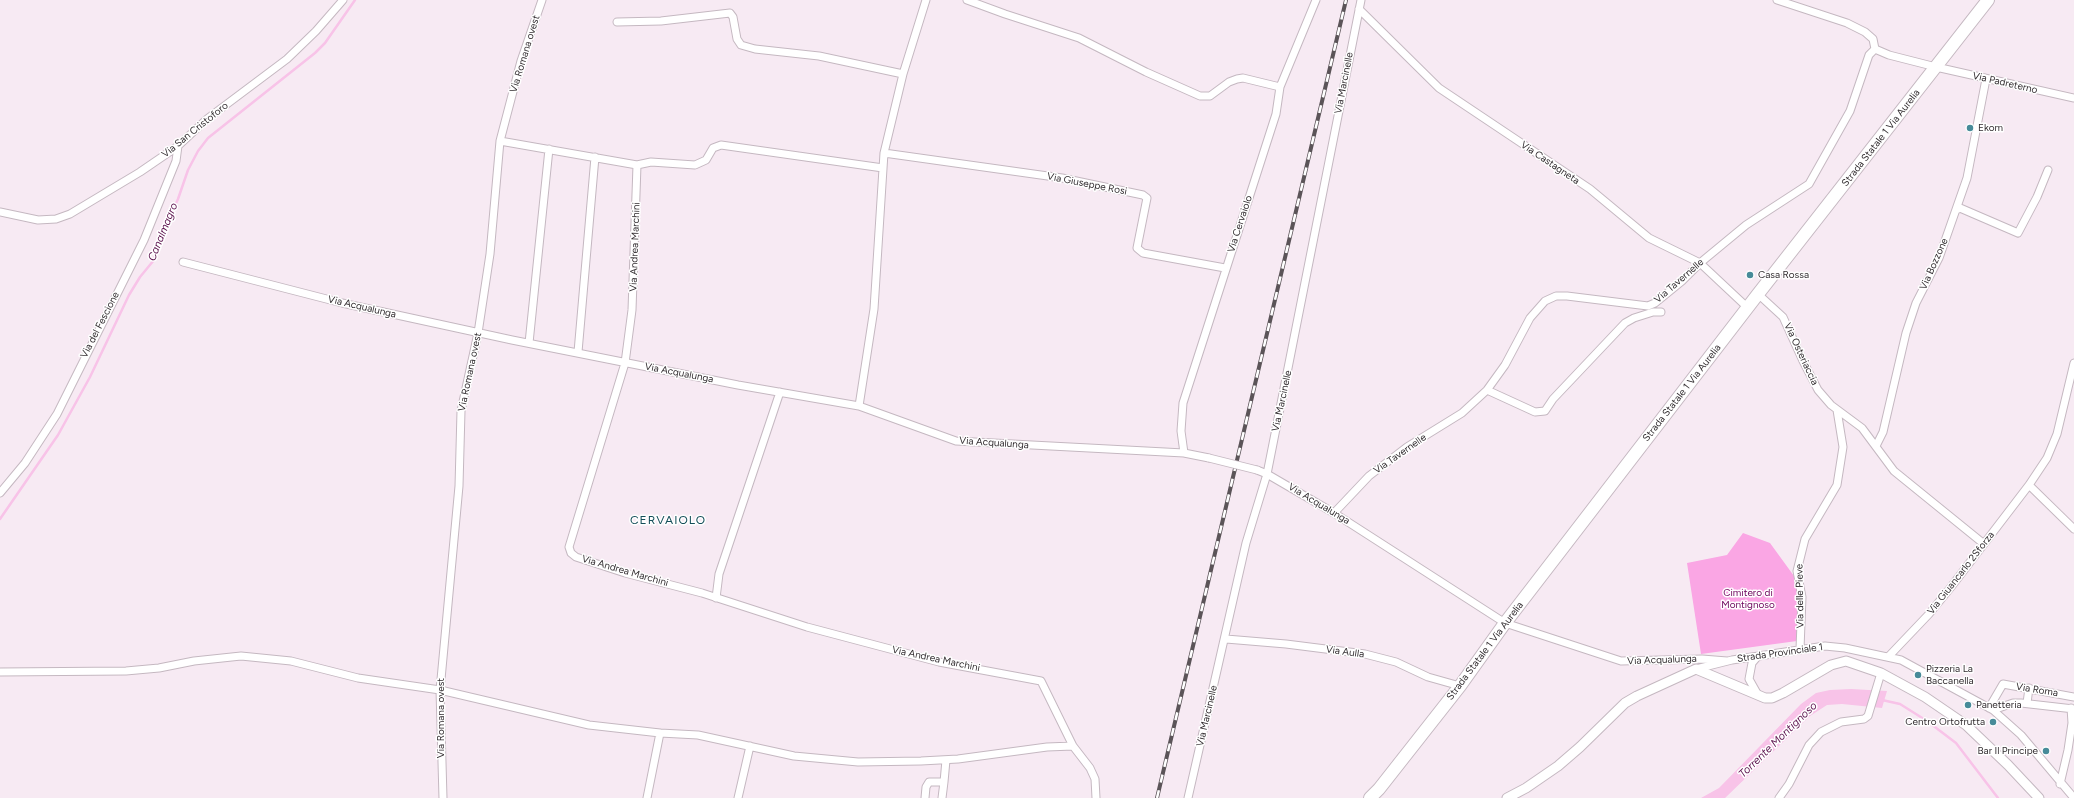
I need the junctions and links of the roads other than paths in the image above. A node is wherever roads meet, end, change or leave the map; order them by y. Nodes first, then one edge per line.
1 (343, 0) edge
2 (542, 0) edge
3 (926, 0) edge
4 (967, 0) edge
5 (1316, 0) edge
6 (1361, 0) edge
7 (1777, 0) edge
8 (1988, 0) edge
9 (1359, 9) junction
10 (617, 22) dead end
11 (1875, 49) junction
12 (1936, 67) junction
13 (903, 74) junction
14 (1986, 79) junction
15 (1280, 87) junction
16 (2074, 98) edge
17 (500, 141) junction
18 (178, 146) junction
19 (549, 150) junction
20 (884, 153) junction
21 (595, 158) junction
22 (638, 165) junction
23 (882, 168) junction
24 (2048, 170) dead end
25 (1956, 210) junction
26 (0, 212) edge
27 (183, 262) dead end
28 (1700, 263) junction
29 (1225, 268) junction
30 (1758, 294) junction
31 (1748, 308) junction
32 (1661, 312) dead end
33 (478, 332) junction
34 (529, 343) junction
35 (578, 352) junction
36 (625, 363) junction
37 (2074, 363) edge
38 (1487, 390) junction
39 (780, 392) junction
40 (859, 406) junction
41 (1837, 410) junction
42 (1876, 446) junction
43 (1184, 453) junction
44 (1267, 474) junction
45 (2029, 485) junction
46 (0, 492) edge
47 (1334, 513) junction
48 (2074, 529) edge
49 (1984, 544) junction
50 (716, 598) junction
51 (1505, 623) junction
52 (1226, 639) junction
53 (1800, 649) junction
54 (1758, 656) junction
55 (1888, 656) junction
56 (1727, 661) junction
57 (1696, 669) junction
58 (0, 672) edge
59 (1880, 677) junction
60 (1460, 686) junction
61 (2029, 688) junction
62 (440, 690) junction
63 (1758, 696) junction
64 (2074, 697) edge
65 (2027, 703) junction
66 (1991, 709) junction
67 (2072, 709) edge
68 (660, 733) junction
69 (750, 746) junction
70 (1072, 746) junction
71 (946, 760) junction
72 (944, 782) junction
73 (2060, 784) junction
74 (1378, 794) edge
75 (442, 798) edge
76 (647, 798) edge
77 (738, 798) edge
78 (925, 798) edge
79 (942, 798) edge
80 (1096, 798) edge
81 (1188, 798) edge
82 (1370, 798) edge
83 (1507, 798) edge
84 (1779, 798) edge
85 (2039, 798) edge
86 (2074, 798) edge

1 - 18 street, Via San Cristoforo
2 - 17 street, Via Romana ovest
3 - 13 street
4 - 15 street
5 - 15 street, Via Cervaiolo
6 - 9 street, Via Marcinelle
7 - 11 street
8 - 12 main road, Strada Statale 1 Via Aurelia
9 - 28 street, Via Castagneta
9 - 44 street, Via Marcinelle
10 - 13 street
11 - 12 street
11 - 28 street, Via Tavernelle
12 - 14 street, Via Padreterno
12 - 30 main road, Strada Statale 1 Via Aurelia
13 - 20 street
14 - 16 street, Via Padreterno
14 - 25 street, Via Bozzone
15 - 29 street, Via Cervaiolo
17 - 19 street
17 - 33 street, Via Romana ovest
18 - 26 street, Via San Cristoforo
18 - 46 street, Via del Fescione
19 - 21 street
19 - 34 street
20 - 23 street
20 - 29 street, Via Giuseppe Rosi
21 - 22 street
21 - 35 street
22 - 23 street
22 - 36 street, Via Andrea Marchini
23 - 40 street
24 - 25 street
25 - 42 street, Via Bozzone
27 - 33 street, Via Acqualunga
28 - 31 street, Via Castagneta
28 - 38 street, Via Tavernelle
29 - 43 street, Via Cervaiolo
30 - 31 main road, Strada Statale 1 Via Aurelia
30 - 41 street, Via Osteriaccia
31 - 51 main road, Strada Statale 1 Via Aurelia
32 - 38 street
33 - 34 street, Via Acqualunga
33 - 62 street, Via Romana ovest
34 - 35 street, Via Acqualunga
35 - 36 street, Via Acqualunga
36 - 39 street, Via Acqualunga
36 - 50 street, Via Andrea Marchini
37 - 45 street, Via Giuancarlo 2Sforza
38 - 47 street, Via Tavernelle
39 - 40 street, Via Acqualunga
39 - 50 street
40 - 43 street, Via Acqualunga
41 - 42 street, Via Osteriaccia
41 - 53 street, Via delle Pieve
42 - 49 street, Via Osteriaccia
43 - 44 street, Via Acqualunga, bridge
44 - 47 street, Via Acqualunga
44 - 52 street, Via Marcinelle
45 - 48 street
45 - 49 street, Via Giuancarlo 2Sforza
47 - 51 street, Via Acqualunga
49 - 55 street, Via Giuancarlo 2Sforza
50 - 70 street, Via Andrea Marchini
51 - 56 street, Via Acqualunga
51 - 60 main road, Strada Statale 1 Via Aurelia
52 - 60 street, Via Aulla
52 - 81 street, Via Marcinelle
53 - 54 street, Strada Provinciale 1
53 - 55 street, Strada Provinciale 1
54 - 56 street, Strada Provinciale 1
54 - 63 street
55 - 66 street
56 - 57 street, Strada Provinciale 1
57 - 63 street
57 - 83 street
58 - 62 street
59 - 63 street
59 - 84 street
59 - 85 street
60 - 74 main road, Strada Statale 1 Via Aurelia
61 - 64 street, Via Roma
61 - 65 street
61 - 66 street, Via Roma
62 - 68 street
62 - 75 street, Via Romana ovest
65 - 66 street
65 - 67 street
66 - 73 street
67 - 73 street
68 - 69 street
68 - 76 street
69 - 71 street
69 - 77 street
70 - 71 street
70 - 80 street
71 - 72 street
72 - 78 street
72 - 79 street
73 - 86 street
74 - 82 main road, Strada Statale 1 Via Aurelia

